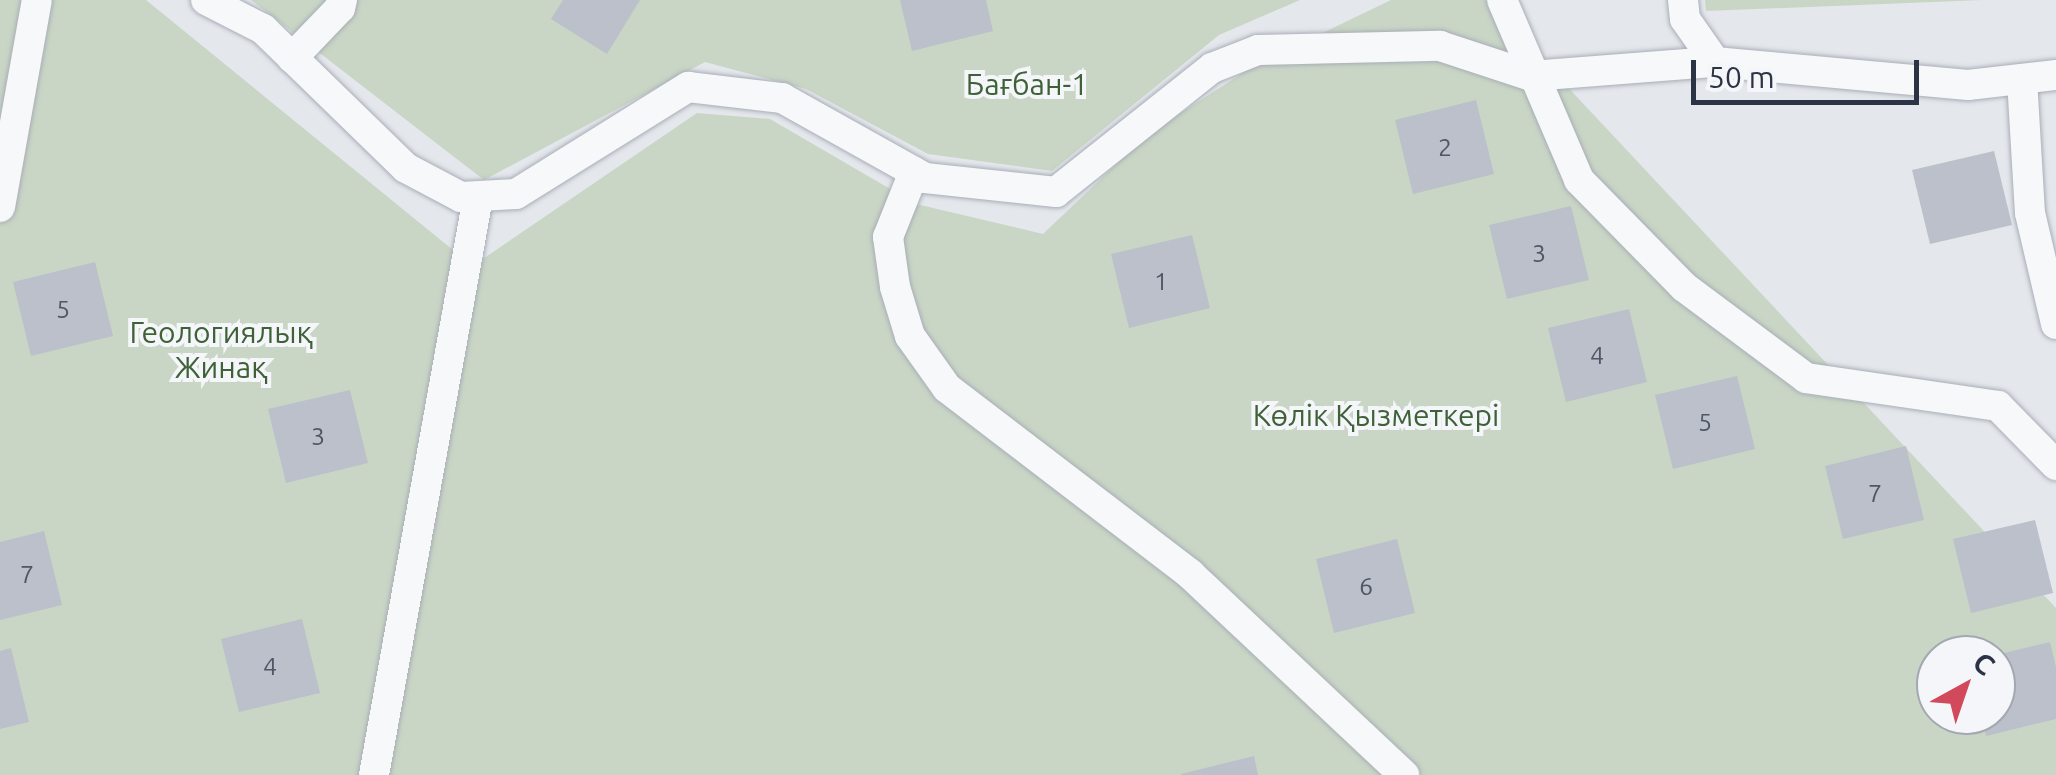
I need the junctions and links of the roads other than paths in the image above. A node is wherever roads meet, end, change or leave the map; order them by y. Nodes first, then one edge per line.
1 (38, 0) edge
2 (206, 0) edge
3 (342, 0) edge
4 (1502, 0) edge
5 (1684, 0) edge
6 (292, 58) junction
7 (1715, 62) junction
8 (2056, 75) edge
9 (1532, 76) junction
10 (2022, 79) junction
11 (914, 172) junction
12 (478, 197) junction
13 (0, 207) edge
14 (2056, 324) edge
15 (2056, 465) edge
16 (374, 775) edge
17 (1404, 775) edge

1 - 13 street
2 - 6 street
3 - 6 street
4 - 9 street
5 - 7 street
6 - 12 street
7 - 9 street
7 - 10 street
8 - 10 street
9 - 11 street
9 - 15 street
10 - 14 street
11 - 12 street
11 - 17 street
12 - 16 street

